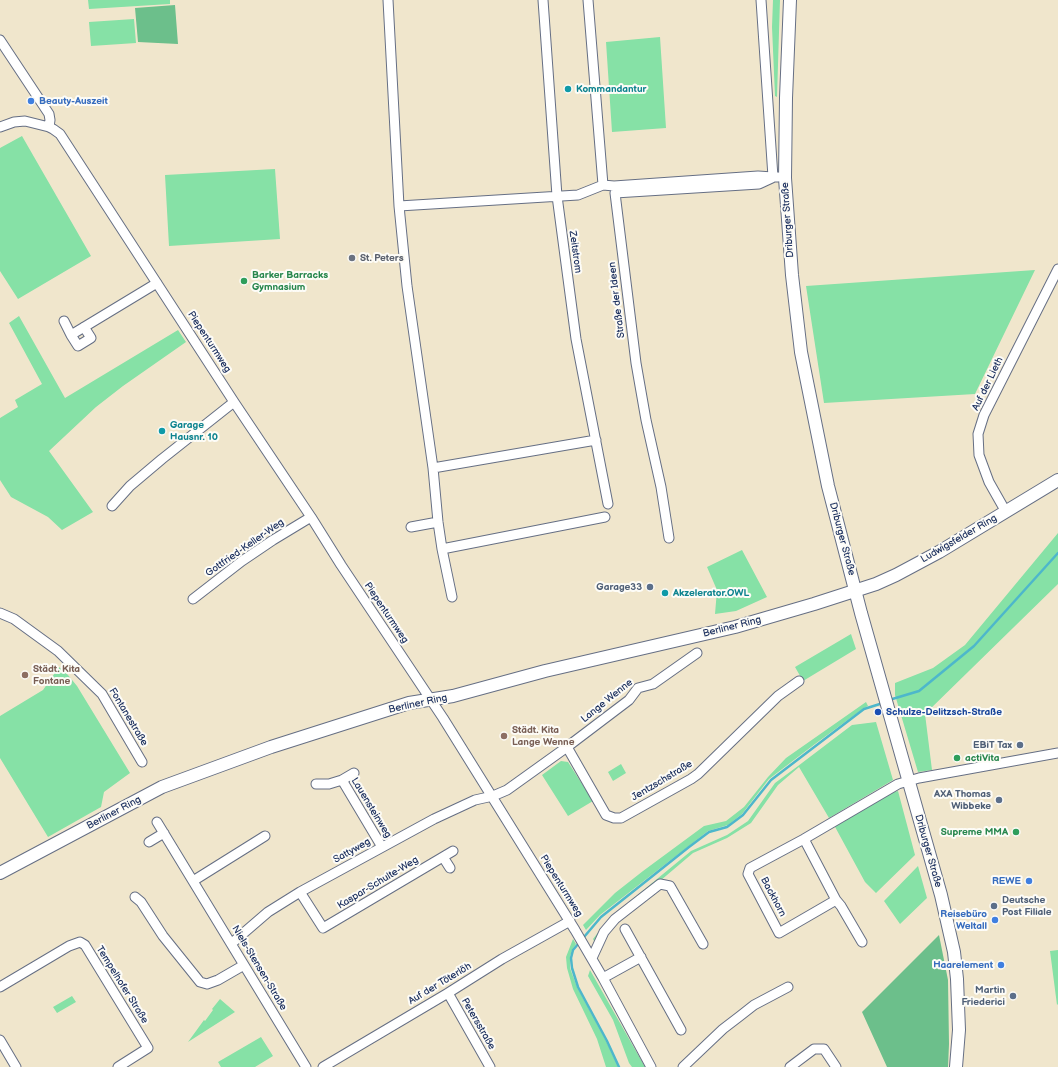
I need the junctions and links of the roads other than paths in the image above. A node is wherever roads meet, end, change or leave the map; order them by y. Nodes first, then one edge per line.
1 (388, 0) edge
2 (543, 0) edge
3 (588, 0) edge
4 (761, 0) edge
5 (790, 0) edge
6 (0, 40) edge
7 (0, 127) edge
8 (49, 127) junction
9 (773, 177) junction
10 (785, 178) junction
11 (734, 182) junction
12 (603, 185) junction
13 (615, 193) junction
14 (556, 196) junction
15 (399, 206) junction
16 (1058, 269) edge
17 (157, 284) junction
18 (64, 321) dead end
19 (84, 326) junction
20 (71, 335) junction
21 (234, 402) junction
22 (596, 440) junction
23 (433, 468) junction
24 (1058, 480) edge
25 (608, 504) dead end
26 (112, 506) dead end
27 (1006, 512) junction
28 (311, 517) junction
29 (604, 517) dead end
30 (438, 522) junction
31 (411, 527) dead end
32 (669, 538) dead end
33 (442, 549) junction
34 (856, 591) junction
35 (452, 597) dead end
36 (193, 599) dead end
37 (0, 613) edge
38 (697, 653) dead end
39 (798, 681) dead end
40 (432, 699) junction
41 (567, 747) junction
42 (1058, 753) edge
43 (142, 762) dead end
44 (354, 773) dead end
45 (342, 780) junction
46 (909, 780) junction
47 (316, 784) dead end
48 (493, 796) junction
49 (157, 822) dead end
50 (164, 833) junction
51 (264, 836) dead end
52 (804, 838) junction
53 (149, 842) dead end
54 (382, 848) junction
55 (453, 851) dead end
56 (443, 857) junction
57 (450, 868) dead end
58 (0, 873) edge
59 (193, 881) junction
60 (300, 892) junction
61 (135, 897) dead end
62 (836, 900) junction
63 (570, 921) junction
64 (625, 929) dead end
65 (862, 942) dead end
66 (232, 943) junction
67 (703, 944) dead end
68 (590, 956) junction
69 (641, 957) junction
70 (244, 966) junction
71 (604, 978) junction
72 (0, 986) edge
73 (788, 987) dead end
74 (448, 993) junction
75 (681, 1030) dead end
76 (0, 1040) edge
77 (16, 1067) edge
78 (118, 1067) edge
79 (306, 1067) edge
80 (323, 1067) edge
81 (490, 1067) edge
82 (651, 1067) edge
83 (683, 1067) edge
84 (790, 1067) edge
85 (836, 1067) edge
86 (956, 1067) edge

1 - 15 street
2 - 14 street, Zeitstrom
3 - 12 street
4 - 9 street
5 - 10 main road, Driburger Straße
6 - 8 street
7 - 8 street
8 - 17 street, Piepenturmweg
9 - 10 street
9 - 11 street
10 - 34 main road, Driburger Straße
11 - 12 street
11 - 13 street
12 - 13 street
12 - 14 street
13 - 32 street, Straße der Ideen
14 - 15 street
14 - 22 street, Zeitstrom
15 - 23 street
16 - 27 street, Auf der Lieth
17 - 19 street
17 - 21 street, Piepenturmweg
18 - 20 street
19 - 20 street
19 - 20 street
21 - 26 street
21 - 28 street, Piepenturmweg
22 - 23 street
22 - 25 street, Zeitstrom
23 - 30 street
24 - 27 main road, Ludwigsfelder Ring
27 - 34 main road, Ludwigsfelder Ring
28 - 36 street, Gottfried-Keller-Weg
28 - 40 street, Piepenturmweg
29 - 33 street
30 - 31 street
30 - 33 street
33 - 35 street
34 - 40 main road, Berliner Ring
34 - 46 main road, Driburger Straße
37 - 43 street, Fontanestraße
38 - 41 street, Lange Wenne
39 - 41 street, Jentzschstraße
40 - 48 street, Piepenturmweg
40 - 58 main road, Berliner Ring
41 - 48 street, Lange Wenne
42 - 46 street
44 - 45 street, Lauensteinweg
45 - 47 street, Lauensteinweg
45 - 54 street, Lauensteinweg
46 - 52 street, Backhorn
46 - 86 main road, Driburger Straße
48 - 54 street, Sattyweg
48 - 63 street, Piepenturmweg
49 - 50 street, Niels-Stensen-Straße
50 - 53 street
50 - 59 street, Niels-Stensen-Straße
51 - 59 street
52 - 62 street
52 - 62 street, Backhorn
54 - 60 street, Sattyweg
55 - 56 street, Kaspar-Schulte-Weg
56 - 57 street
56 - 60 street, Kaspar-Schulte-Weg
59 - 66 street, Niels-Stensen-Straße
60 - 66 street, Sattyweg
61 - 70 street
62 - 65 street
63 - 68 street, Piepenturmweg
63 - 74 street, Auf der Töterlöh
64 - 69 street
66 - 70 street, Niels-Stensen-Straße
67 - 68 street
68 - 71 street, Piepenturmweg
69 - 71 street
69 - 75 street
70 - 79 street, Niels-Stensen-Straße
71 - 82 street, Piepenturmweg
72 - 78 street, Tempelhofer Straße
73 - 83 street
74 - 80 street, Auf der Töterlöh
74 - 81 street, Petersstraße
76 - 77 street
84 - 85 street

